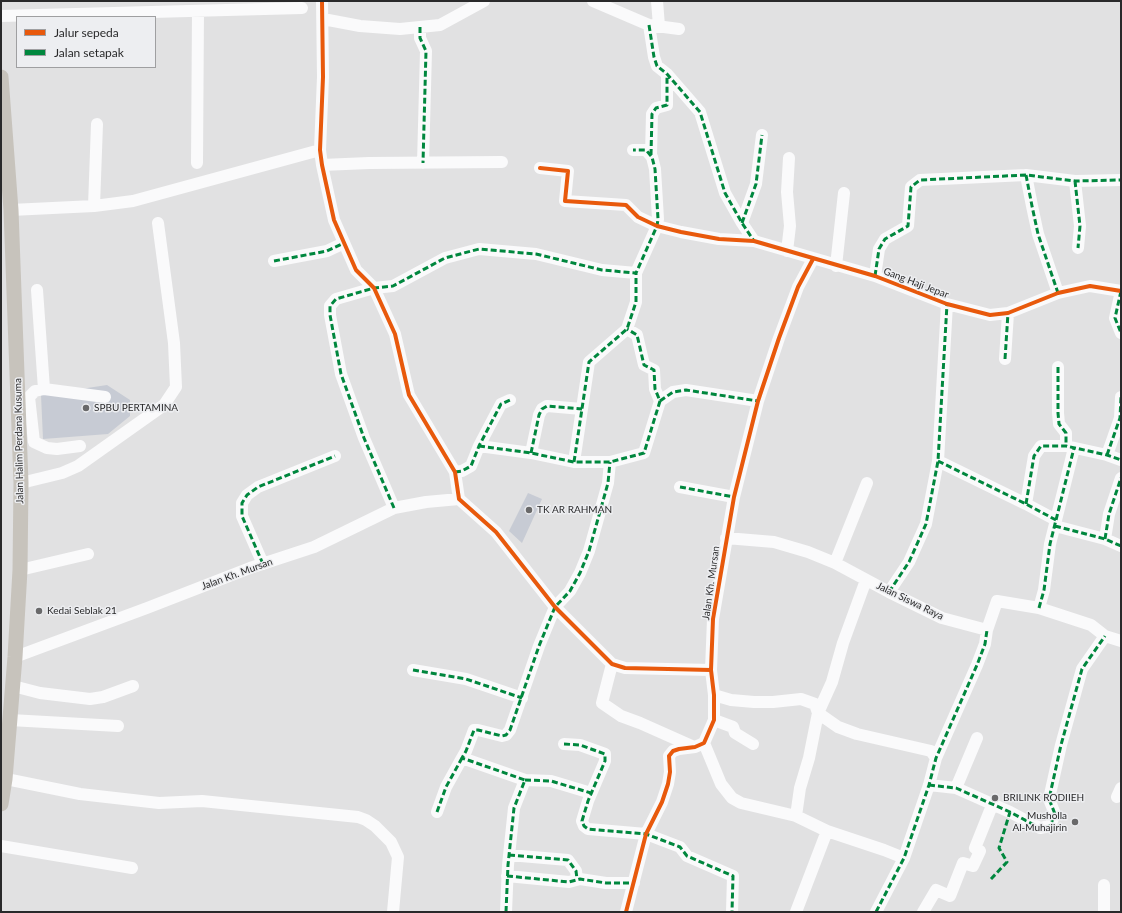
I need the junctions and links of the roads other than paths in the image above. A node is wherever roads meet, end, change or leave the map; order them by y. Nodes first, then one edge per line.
1 (322, 1) edge
2 (484, 1) edge
3 (593, 1) edge
4 (658, 1) edge
5 (302, 8) dead end
6 (198, 11) junction
7 (1, 16) edge
8 (322, 20) junction
9 (654, 25) junction
10 (420, 27) junction
11 (679, 29) dead end
12 (667, 74) junction
13 (1, 77) edge
14 (97, 124) dead end
15 (762, 135) dead end
16 (320, 150) junction
17 (633, 150) dead end
18 (651, 155) junction
19 (789, 158) dead end
20 (502, 162) dead end
21 (197, 163) dead end
22 (423, 163) junction
23 (322, 166) junction
24 (540, 168) dead end
25 (1026, 175) junction
26 (1121, 180) edge
27 (1075, 181) junction
28 (844, 193) dead end
29 (94, 206) junction
30 (11, 210) junction
31 (158, 223) dead end
32 (742, 223) junction
33 (657, 226) junction
34 (754, 241) junction
35 (344, 243) junction
36 (1078, 248) dead end
37 (787, 251) junction
38 (813, 259) junction
39 (274, 261) dead end
40 (836, 266) junction
41 (636, 273) junction
42 (875, 276) junction
43 (374, 288) junction
44 (37, 290) dead end
45 (1121, 291) edge
46 (1058, 293) junction
47 (947, 304) junction
48 (1008, 313) junction
49 (627, 329) junction
50 (1121, 333) edge
51 (1005, 359) dead end
52 (1058, 367) dead end
53 (44, 389) junction
54 (24, 396) junction
55 (105, 397) dead end
56 (1121, 397) edge
57 (510, 400) dead end
58 (660, 401) junction
59 (758, 401) junction
60 (582, 409) junction
61 (1121, 418) edge
62 (27, 443) junction
63 (80, 446) dead end
64 (479, 446) junction
65 (1070, 447) junction
66 (532, 453) junction
67 (1107, 455) junction
68 (335, 456) dead end
69 (1121, 460) edge
70 (938, 461) junction
71 (574, 462) junction
72 (610, 462) junction
73 (455, 472) junction
74 (1121, 478) edge
75 (21, 483) junction
76 (867, 483) dead end
77 (680, 487) dead end
78 (734, 497) junction
79 (459, 499) junction
80 (1026, 504) junction
81 (394, 508) junction
82 (1056, 523) junction
83 (726, 538) junction
84 (1105, 539) junction
85 (1121, 546) edge
86 (88, 554) dead end
87 (834, 562) junction
88 (263, 564) junction
89 (20, 570) junction
90 (866, 580) junction
91 (889, 592) junction
92 (554, 607) junction
93 (1039, 608) junction
94 (987, 630) junction
95 (1105, 636) junction
96 (1121, 641) edge
97 (15, 657) junction
98 (612, 664) junction
99 (413, 670) dead end
100 (711, 670) junction
101 (13, 686) junction
102 (133, 686) dead end
103 (714, 695) junction
104 (522, 698) junction
105 (818, 713) junction
106 (10, 720) junction
107 (714, 720) junction
108 (118, 726) dead end
109 (977, 738) dead end
110 (564, 744) dead end
111 (753, 744) dead end
112 (699, 745) junction
113 (462, 758) junction
114 (936, 758) junction
115 (3, 778) edge
116 (525, 780) junction
117 (929, 786) junction
118 (956, 788) junction
119 (591, 793) junction
120 (993, 803) junction
121 (1, 804) edge
122 (437, 812) dead end
123 (796, 816) junction
124 (827, 831) junction
125 (646, 834) junction
126 (1, 846) edge
127 (509, 855) junction
128 (904, 858) junction
129 (132, 868) dead end
130 (507, 876) junction
131 (577, 879) junction
132 (634, 882) junction
133 (1104, 884) dead end
134 (393, 912) edge
135 (506, 912) edge
136 (626, 912) edge
137 (732, 912) edge
138 (796, 912) edge
139 (876, 912) edge
140 (923, 912) edge
141 (1104, 912) edge

1 - 8 street
2 - 10 street
3 - 9 street
4 - 9 street
5 - 6 street
6 - 7 street
6 - 21 street
8 - 10 street
8 - 16 street
9 - 11 street
9 - 12 street
10 - 22 street
12 - 18 street
12 - 32 street
13 - 30 main road, Jalan Halim Perdana Kusuma
14 - 29 street
15 - 32 street
16 - 23 street
16 - 29 street
17 - 18 street
18 - 33 street
19 - 37 street
20 - 22 street
22 - 23 street
23 - 35 street
24 - 33 street, Gang Haji Jepar
25 - 27 street
25 - 42 street
25 - 46 street
26 - 27 street
27 - 36 street
28 - 40 street
29 - 30 street
30 - 54 main road, Jalan Halim Perdana Kusuma
31 - 75 street
32 - 34 street
33 - 34 street, Gang Haji Jepar
33 - 41 street
34 - 37 street, Gang Haji Jepar
35 - 39 street
35 - 43 street
37 - 38 street, Gang Haji Jepar
38 - 40 street, Gang Haji Jepar
38 - 59 street, Jalan Kh. Mursan
40 - 42 street, Gang Haji Jepar
41 - 43 street
41 - 49 street
42 - 47 street, Gang Haji Jepar
43 - 73 street
43 - 81 street
44 - 53 street
45 - 46 street, Gang Haji Jepar
45 - 50 street, Gang Haji Jepar
46 - 48 street, Gang Haji Jepar
47 - 48 street, Gang Haji Jepar
47 - 70 street
48 - 51 street
49 - 58 street
49 - 60 street
52 - 65 street
53 - 54 street
53 - 55 street
54 - 62 main road, Jalan Halim Perdana Kusuma
56 - 61 street
57 - 64 street
58 - 59 street
58 - 72 street
59 - 78 street, Jalan Kh. Mursan
60 - 66 street
60 - 71 street
61 - 67 street
62 - 63 street
62 - 75 main road, Jalan Halim Perdana Kusuma
64 - 66 street
64 - 73 street
65 - 67 street
65 - 80 street
65 - 82 street
66 - 71 street
67 - 69 street
68 - 88 street
70 - 80 street
70 - 91 street
71 - 72 street
72 - 92 street
73 - 79 street
74 - 84 street
75 - 89 main road, Jalan Halim Perdana Kusuma
76 - 87 street
77 - 78 street
78 - 83 street, Jalan Kh. Mursan
79 - 81 street, Jalan Kh. Mursan
79 - 92 street
80 - 82 street
81 - 88 street, Jalan Kh. Mursan
82 - 84 street
82 - 93 street
83 - 87 street, Jalan Siswa Raya
83 - 100 street, Jalan Kh. Mursan
84 - 85 street
86 - 89 street
87 - 90 street, Jalan Siswa Raya
88 - 97 street, Jalan Kh. Mursan
89 - 97 main road, Jalan Halim Perdana Kusuma
90 - 91 street, Jalan Siswa Raya
90 - 105 street
91 - 94 street, Jalan Siswa Raya
92 - 98 street
92 - 104 street
93 - 94 street
93 - 95 street
94 - 114 street
95 - 96 street
95 - 120 street
97 - 101 main road, Jalan Halim Perdana Kusuma
98 - 100 street
98 - 112 street
99 - 104 street
100 - 103 street, Jalan Kh. Mursan
101 - 102 street
101 - 106 main road, Jalan Halim Perdana Kusuma
103 - 105 street
103 - 107 street, Jalan Kh. Mursan
104 - 113 street
105 - 114 street
105 - 123 street
106 - 108 street
106 - 115 main road, Jalan Halim Perdana Kusuma
107 - 111 street
107 - 112 street, Jalan Kh. Mursan
109 - 118 street
110 - 119 street
112 - 123 street
112 - 125 street
113 - 116 street
113 - 122 street
114 - 117 street
115 - 121 main road, Jalan Halim Perdana Kusuma
115 - 134 street
116 - 119 street
116 - 127 street
117 - 118 street
117 - 128 street
118 - 120 street
119 - 125 street
120 - 140 street
123 - 124 street
124 - 128 street
124 - 138 street
125 - 132 street
125 - 137 street
126 - 129 street
127 - 130 street
127 - 131 street
128 - 139 street
130 - 131 street
130 - 135 street
131 - 132 street
132 - 136 street
133 - 141 street

